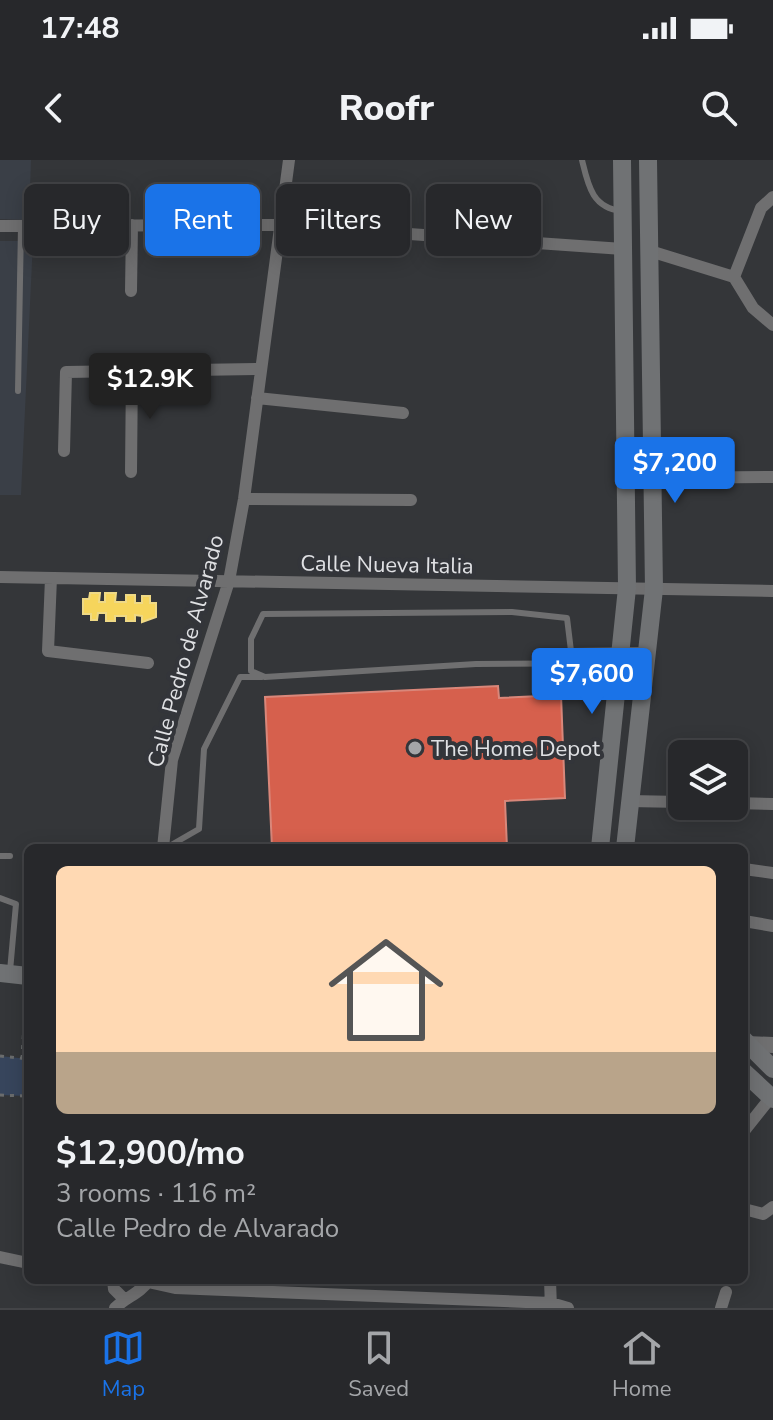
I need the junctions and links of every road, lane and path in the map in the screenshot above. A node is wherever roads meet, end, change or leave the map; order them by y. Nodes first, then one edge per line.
1 (289, 160) edge
2 (582, 160) edge
3 (622, 160) edge
4 (648, 160) edge
5 (286, 184) edge
6 (773, 197) edge
7 (623, 211) junction
8 (132, 225) junction
9 (276, 225) edge
10 (0, 226) edge
11 (21, 226) junction
12 (410, 234) edge
13 (623, 249) junction
14 (650, 251) junction
15 (276, 255) edge
16 (734, 277) junction
17 (131, 291) dead end
18 (773, 325) edge
19 (132, 369) junction
20 (261, 369) junction
21 (18, 391) dead end
22 (257, 398) junction
23 (403, 413) dead end
24 (64, 451) dead end
25 (131, 472) dead end
26 (773, 477) edge
27 (654, 478) junction
28 (244, 499) junction
29 (411, 500) dead end
30 (0, 577) edge
31 (51, 578) junction
32 (229, 581) junction
33 (627, 588) junction
34 (654, 589) junction
35 (773, 591) edge
36 (251, 657) junction
37 (646, 657) junction
38 (619, 658) junction
39 (148, 663) dead end
40 (240, 677) junction
41 (265, 677) junction
42 (629, 801) junction
43 (668, 802) edge
44 (748, 803) edge
45 (773, 804) edge
46 (164, 844) edge
47 (171, 844) edge
48 (600, 844) edge
49 (625, 844) edge
50 (0, 856) edge
51 (10, 856) dead end
52 (748, 870) edge
53 (773, 873) edge
54 (0, 898) edge
55 (748, 922) edge
56 (773, 926) edge
57 (16, 974) edge
58 (748, 1042) edge
59 (748, 1045) edge
60 (773, 1045) edge
61 (24, 1050) edge
62 (0, 1056) edge
63 (24, 1059) edge
64 (773, 1069) edge
65 (748, 1076) edge
66 (0, 1095) edge
67 (24, 1096) edge
68 (772, 1098) edge
69 (748, 1126) edge
70 (748, 1209) edge
71 (768, 1211) edge
72 (0, 1257) edge
73 (24, 1262) edge
74 (113, 1284) edge
75 (146, 1284) edge
76 (160, 1284) edge
77 (550, 1284) edge
78 (726, 1292) dead end
79 (119, 1304) edge
80 (551, 1305) edge
81 (568, 1308) edge
82 (721, 1308) edge

1 - 5 street, Calle Pedro de Alvarado
2 - 7 lane
3 - 7 main road
4 - 14 main road
6 - 16 street
7 - 13 main road
8 - 9 street
8 - 11 street
8 - 17 street
10 - 11 street
11 - 21 lane
12 - 13 street
13 - 33 main road
14 - 16 street
14 - 27 main road
15 - 20 street, Calle Pedro de Alvarado
16 - 18 street
19 - 20 street
19 - 24 street
19 - 25 street
20 - 22 street, Calle Pedro de Alvarado
22 - 23 street
22 - 28 street, Calle Pedro de Alvarado
26 - 27 street
27 - 34 main road
28 - 29 street
28 - 32 street, Calle Pedro de Alvarado
30 - 31 street, Calle Nueva Italia
31 - 32 street, Calle Nueva Italia
31 - 39 street
32 - 33 street, Calle Nueva Italia
32 - 46 street, Calle Pedro de Alvarado
33 - 34 street, Calle Nueva Italia
33 - 38 main road
34 - 35 street, Calle Nueva Italia
34 - 37 main road
36 - 38 lane
36 - 40 lane
36 - 41 lane
37 - 38 lane
37 - 38 lane
37 - 42 main road
38 - 41 lane
38 - 48 main road
40 - 41 lane
40 - 47 lane
42 - 43 street
42 - 49 main road
44 - 45 street
50 - 51 lane
52 - 53 street
54 - 57 lane
55 - 56 street
57 - 61 path
58 - 60 street
59 - 64 main road
62 - 63 path
65 - 68 main road
66 - 67 path
68 - 69 street
70 - 71 street
72 - 73 street
74 - 79 street
75 - 79 street
76 - 80 street
77 - 80 street
78 - 82 street
80 - 81 street

